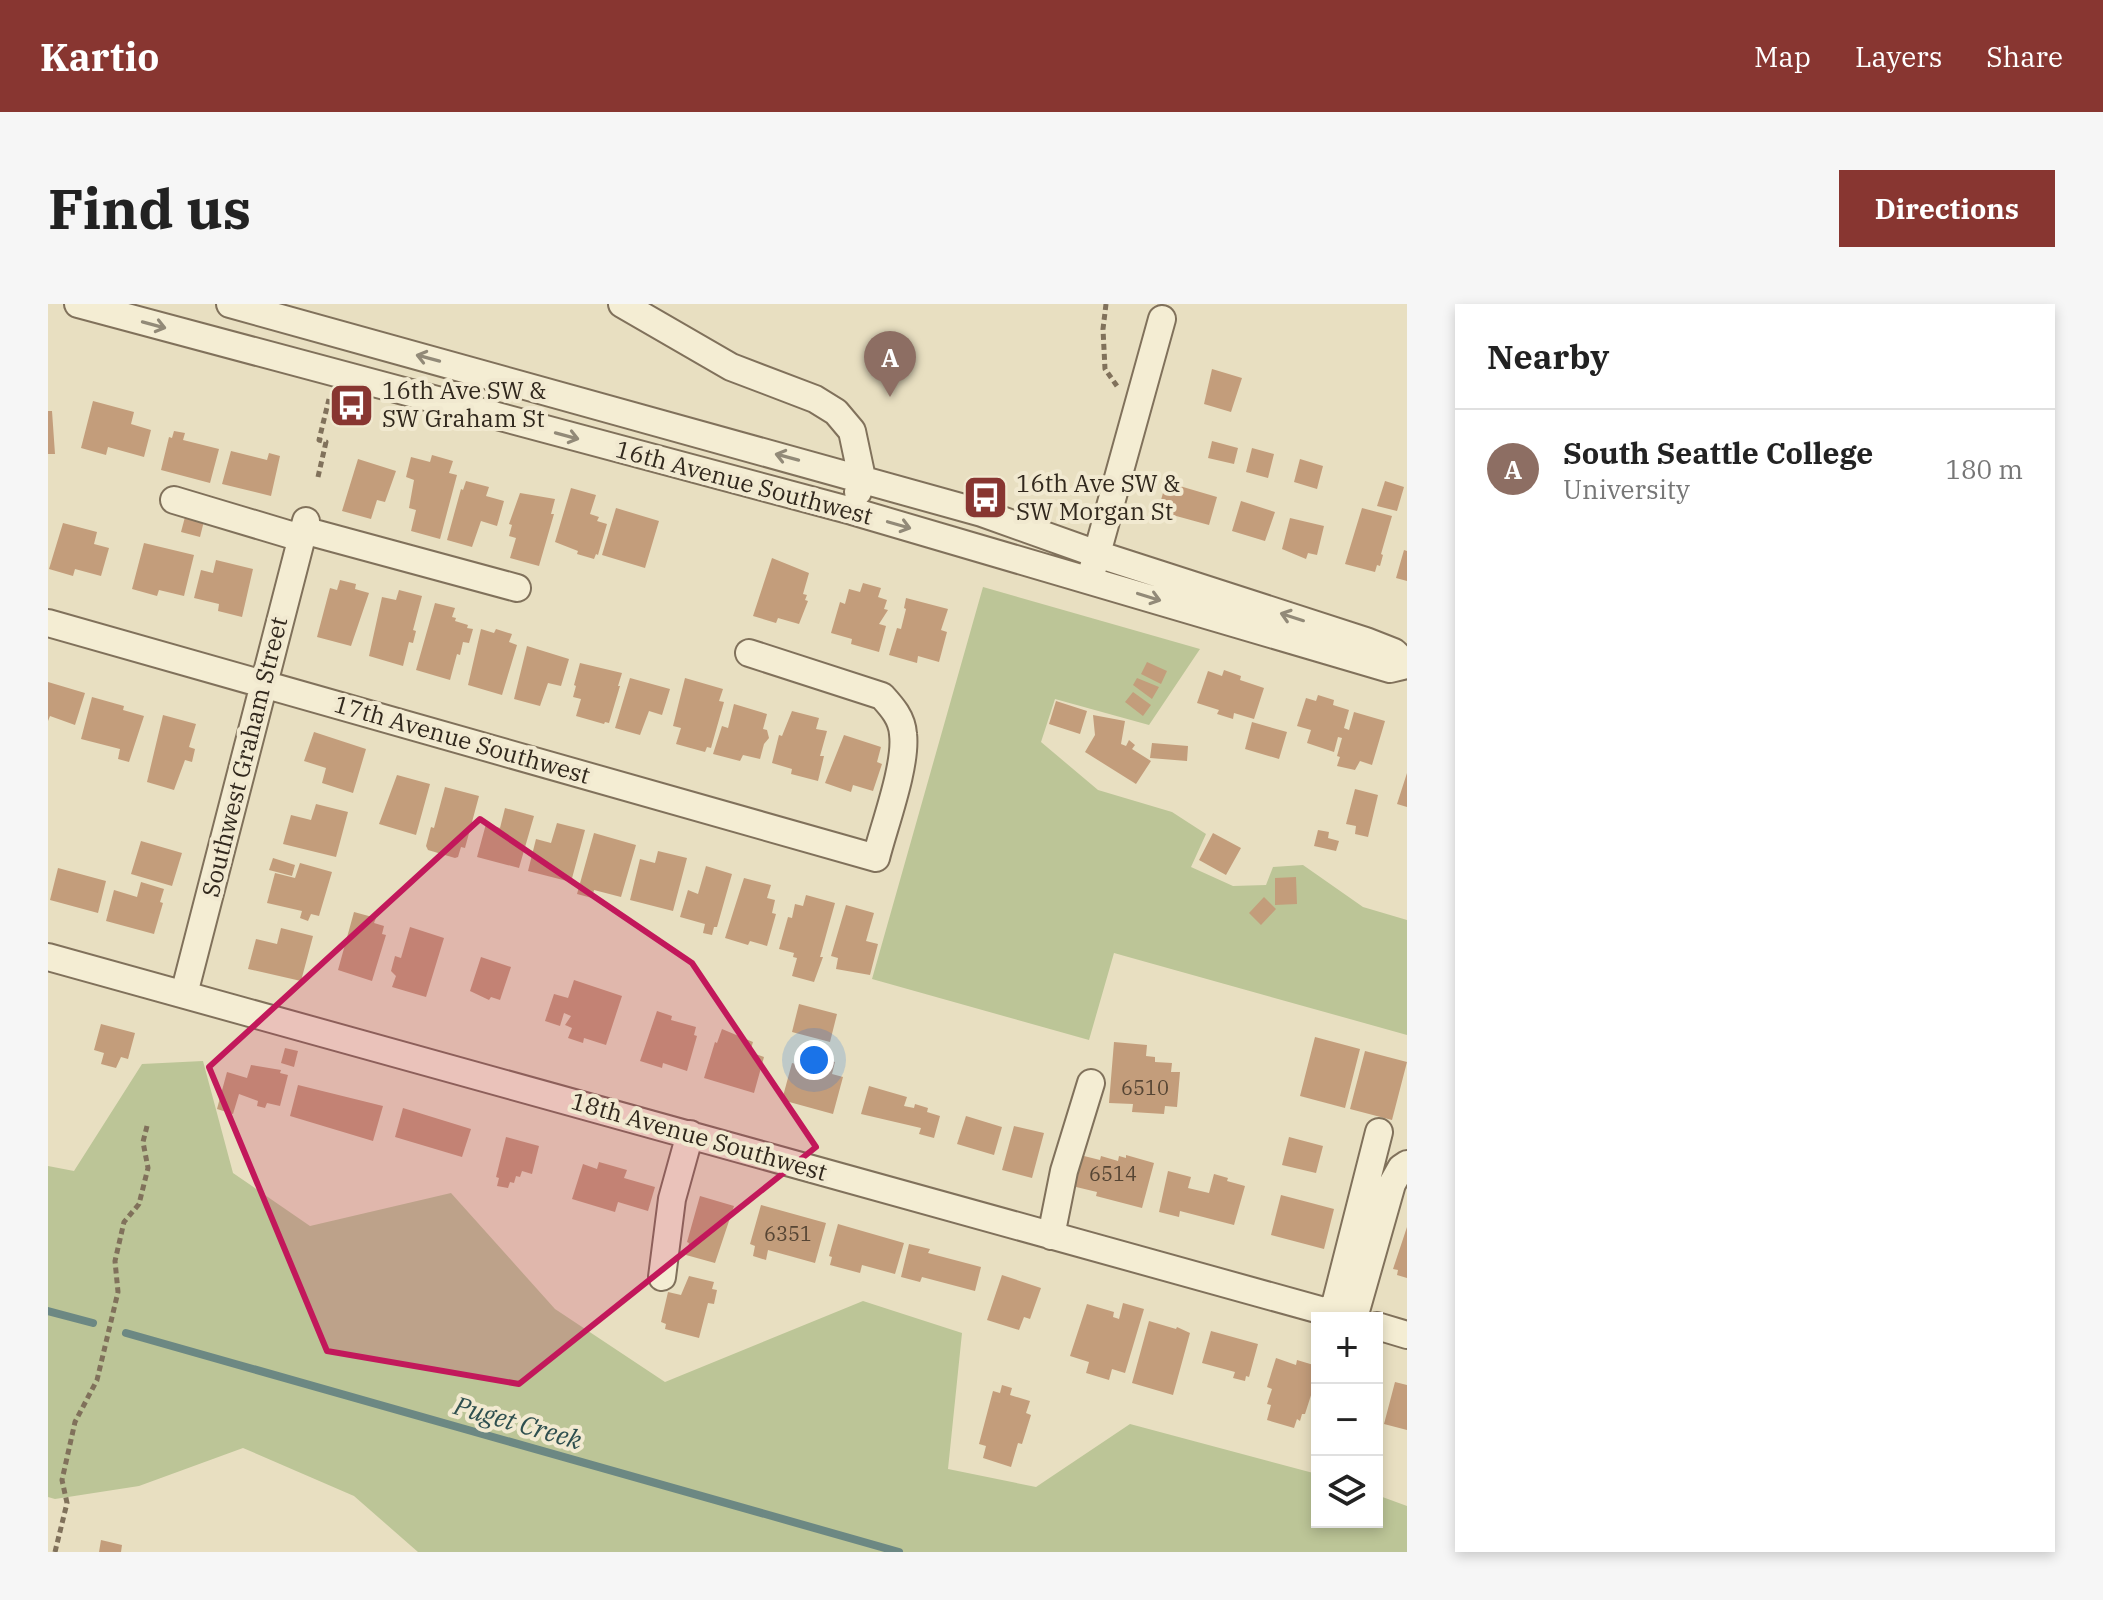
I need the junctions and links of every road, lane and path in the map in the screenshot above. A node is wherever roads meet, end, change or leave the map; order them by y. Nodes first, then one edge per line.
1 (78, 304) edge
2 (230, 304) edge
3 (622, 304) edge
4 (1106, 304) edge
5 (1162, 319) dead end
6 (329, 399) dead end
7 (1137, 407) junction
8 (318, 477) dead end
9 (862, 478) junction
10 (174, 500) dead end
11 (852, 511) junction
12 (304, 530) junction
13 (1093, 566) junction
14 (517, 588) dead end
15 (48, 623) edge
16 (749, 653) dead end
17 (1407, 665) edge
18 (263, 683) junction
19 (48, 957) edge
20 (184, 994) junction
21 (1091, 1083) dead end
22 (147, 1126) dead end
23 (1379, 1132) dead end
24 (690, 1134) junction
25 (1407, 1164) edge
26 (1051, 1236) junction
27 (662, 1277) dead end
28 (1330, 1312) edge
29 (1346, 1312) edge
30 (1346, 1312) edge
31 (1383, 1328) edge
32 (1407, 1335) edge
33 (55, 1552) edge

1 -> 11 street, 16th Avenue Southwest
9 -> 2 street, 16th Avenue Southwest
3 - 9 street
4 - 7 path
5 - 7 street
6 - 8 path
7 - 13 street
9 - 11 street
9 - 13 street, 16th Avenue Southwest
10 - 12 street
11 -> 13 street, 16th Avenue Southwest
12 - 14 street
12 - 18 street, Southwest Graham Street
13 - 17 street, 16th Avenue Southwest
15 - 18 street, 17th Avenue Southwest
16 - 18 street, 17th Avenue Southwest
18 - 20 street, Southwest Graham Street
19 - 20 street, 18th Avenue Southwest
20 - 24 street, 18th Avenue Southwest
21 - 26 street
22 - 33 path
23 - 29 street
24 - 26 street, 18th Avenue Southwest
24 - 27 street
25 - 30 street
26 - 28 street, 18th Avenue Southwest
31 - 32 street

